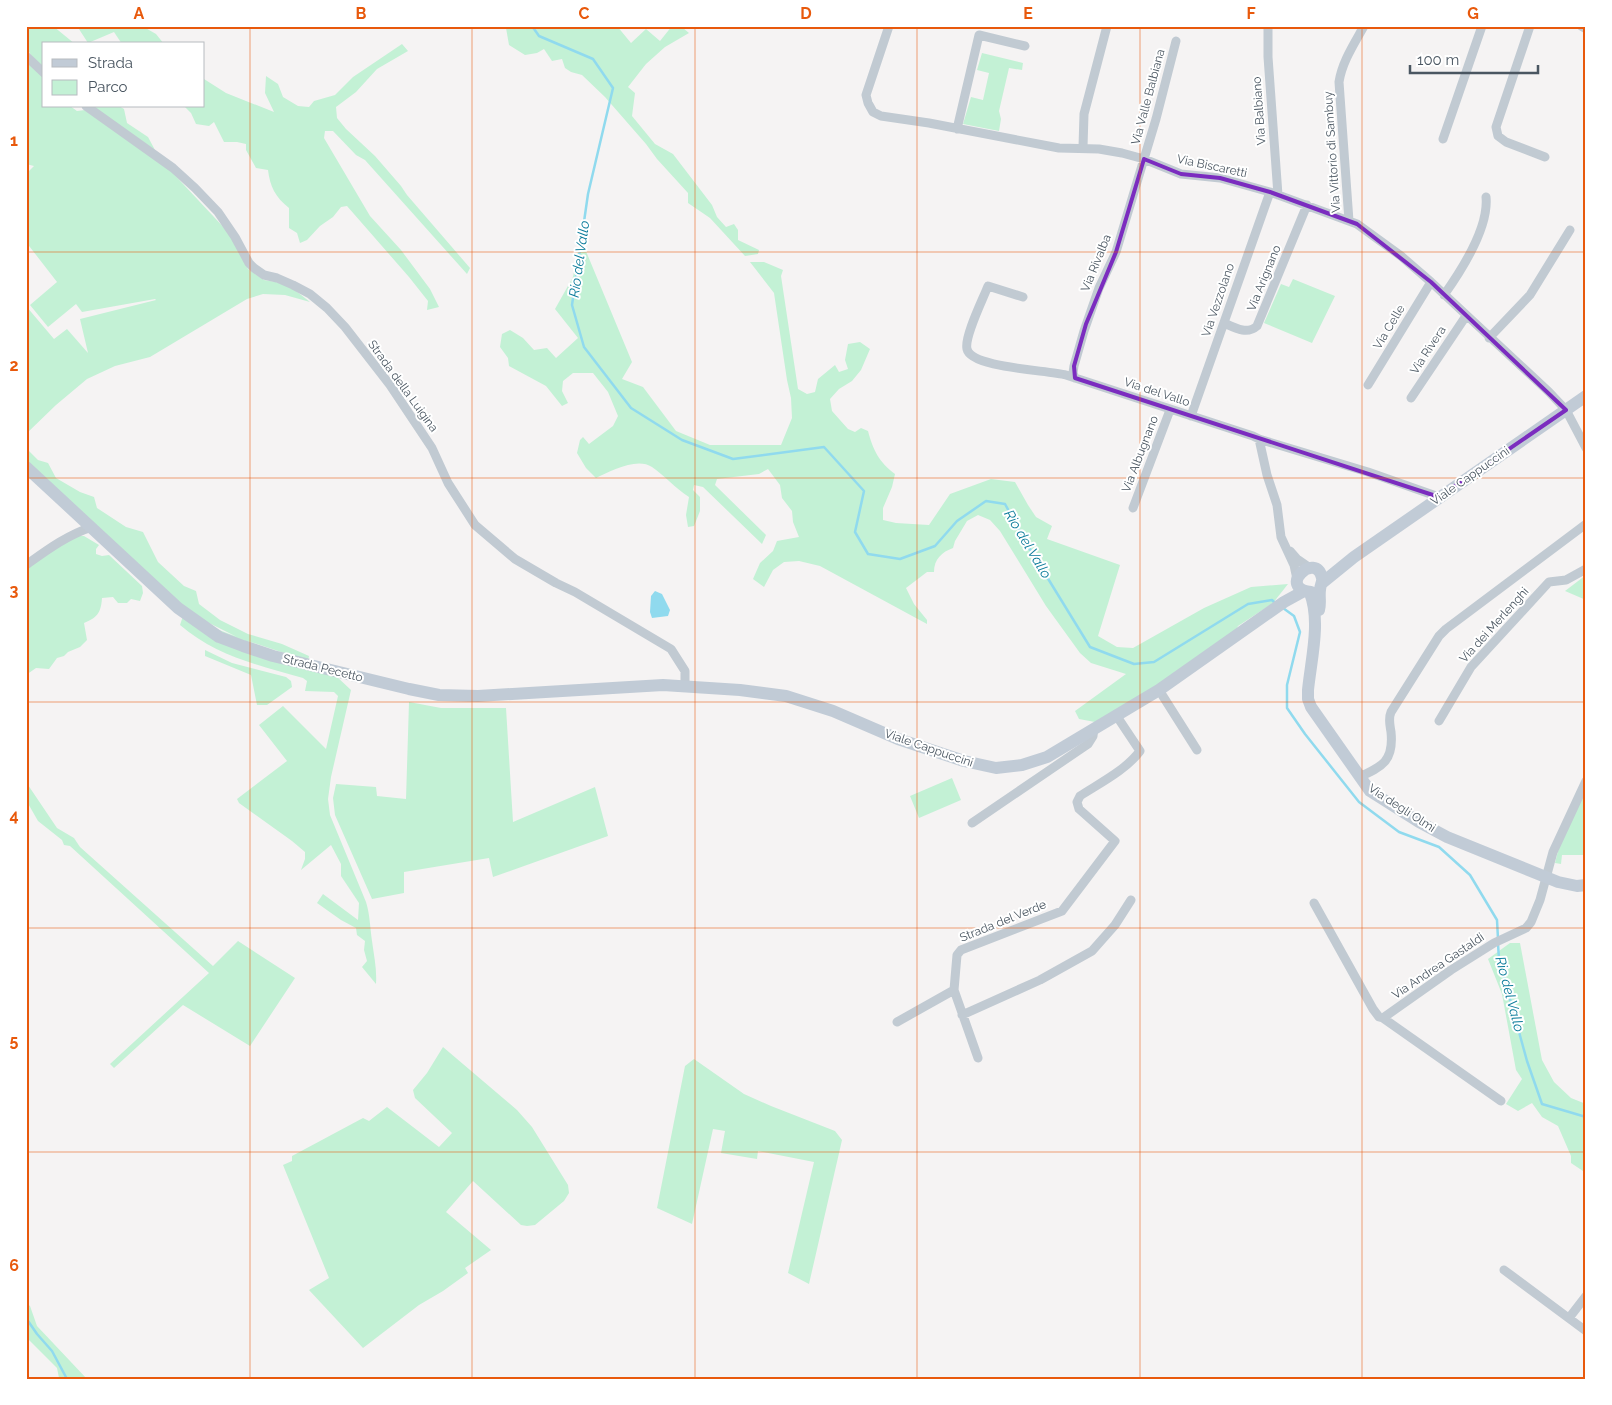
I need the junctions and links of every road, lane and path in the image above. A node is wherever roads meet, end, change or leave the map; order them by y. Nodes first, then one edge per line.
1 (889, 26) edge
2 (1107, 26) edge
3 (1268, 26) edge
4 (1364, 26) edge
5 (1482, 26) edge
6 (1530, 26) edge
7 (1581, 26) edge
8 (1586, 28) edge
9 (1176, 41) dead end
10 (1025, 46) dead end
11 (26, 56) edge
12 (42, 71) edge
13 (89, 108) edge
14 (957, 129) junction
15 (1443, 139) dead end
16 (1084, 147) junction
17 (1545, 157) dead end
18 (1144, 158) junction
19 (1274, 193) junction
20 (1486, 197) dead end
21 (1307, 205) junction
22 (1349, 221) junction
23 (1570, 230) dead end
24 (1431, 282) junction
25 (1444, 295) junction
26 (1023, 298) dead end
27 (1466, 316) junction
28 (1224, 324) junction
29 (1489, 338) junction
30 (1075, 378) junction
31 (1368, 385) dead end
32 (1586, 396) edge
33 (1411, 398) dead end
34 (1170, 410) junction
35 (1566, 410) junction
36 (1191, 416) junction
37 (1259, 440) junction
38 (1586, 448) edge
39 (26, 467) edge
40 (1439, 498) junction
41 (1133, 508) dead end
42 (1586, 524) edge
43 (92, 527) junction
44 (1285, 546) junction
45 (1354, 557) junction
46 (26, 565) edge
47 (1313, 568) junction
48 (1586, 569) edge
49 (1302, 590) junction
50 (685, 686) junction
51 (1159, 690) junction
52 (1116, 715) junction
53 (1439, 721) dead end
54 (1094, 728) junction
55 (1197, 750) dead end
56 (1359, 777) junction
57 (1586, 781) edge
58 (972, 822) dead end
59 (1546, 877) junction
60 (1586, 885) edge
61 (1131, 900) dead end
62 (1314, 903) dead end
63 (954, 990) junction
64 (962, 1015) junction
65 (1383, 1018) junction
66 (897, 1022) dead end
67 (978, 1058) dead end
68 (1501, 1101) dead end
69 (1504, 1270) dead end
70 (1586, 1296) edge
71 (1569, 1318) junction
72 (1586, 1331) edge

1 - 14 street, Via Biscaretti
2 - 16 street
3 - 19 street, Via Balbiano
4 - 22 street, Via Vittorio di Sambuy
5 - 15 street
6 - 17 street
7 - 8 street
9 - 18 street, Via Valle Balbiana
10 - 14 street
11 - 12 street
13 - 50 street, Strada della Luigina
14 - 16 street, Via Biscaretti
16 - 18 street, Via Biscaretti
18 - 19 street, Via Biscaretti
18 - 30 street, Via Rivalba
19 - 21 street, Via Biscaretti
19 - 28 street, Via Vezzolano
20 - 25 street
21 - 22 street, Via Biscaretti
21 - 28 street, Via Arignano
22 - 24 street, Via Biscaretti
23 - 29 street
24 - 25 street, Via Biscaretti
24 - 31 street, Via Celle
25 - 27 street, Via Biscaretti
26 - 30 street, Via del Vallo
27 - 29 street, Via Biscaretti
27 - 33 street, Via Rivera
28 - 36 street, Via Vezzolano
29 - 35 street, Via Biscaretti
30 - 34 street, Via del Vallo
32 - 35 main road, Viale Cappuccini
34 - 36 street, Via del Vallo
34 - 41 street, Via Albugnano
35 - 38 street, Via Biscaretti
35 - 40 main road, Viale Cappuccini
36 - 37 street, Via del Vallo
37 - 40 street, Via del Vallo
37 - 44 street
39 - 43 main road, Strada Pecetto
40 - 45 main road, Viale Cappuccini
42 - 56 street
43 - 46 street
43 - 50 main road, Strada Pecetto
44 - 47 street
44 - 49 street
45 - 47 main road, Viale Cappuccini
45 - 49 main road, Viale Cappuccini
47 - 49 main road
47 - 49 main road, Via degli Olmi
48 - 53 street, Via dei Merlenghi
49 - 51 main road, Viale Cappuccini
49 - 56 main road, Via degli Olmi
50 - 54 main road, Viale Cappuccini
51 - 52 main road, Viale Cappuccini
51 - 55 street
52 - 54 main road, Viale Cappuccini
52 - 63 street, Strada del Verde
54 - 58 street
56 - 59 main road, Via degli Olmi
57 - 59 street, Via Andrea Gastaldi
59 - 60 main road, Via degli Olmi
59 - 65 street, Via Andrea Gastaldi
61 - 64 street
62 - 65 street
63 - 64 street, Strada del Verde
63 - 66 street
64 - 67 street, Strada del Verde
65 - 68 street
69 - 71 street
70 - 71 street
71 - 72 street

